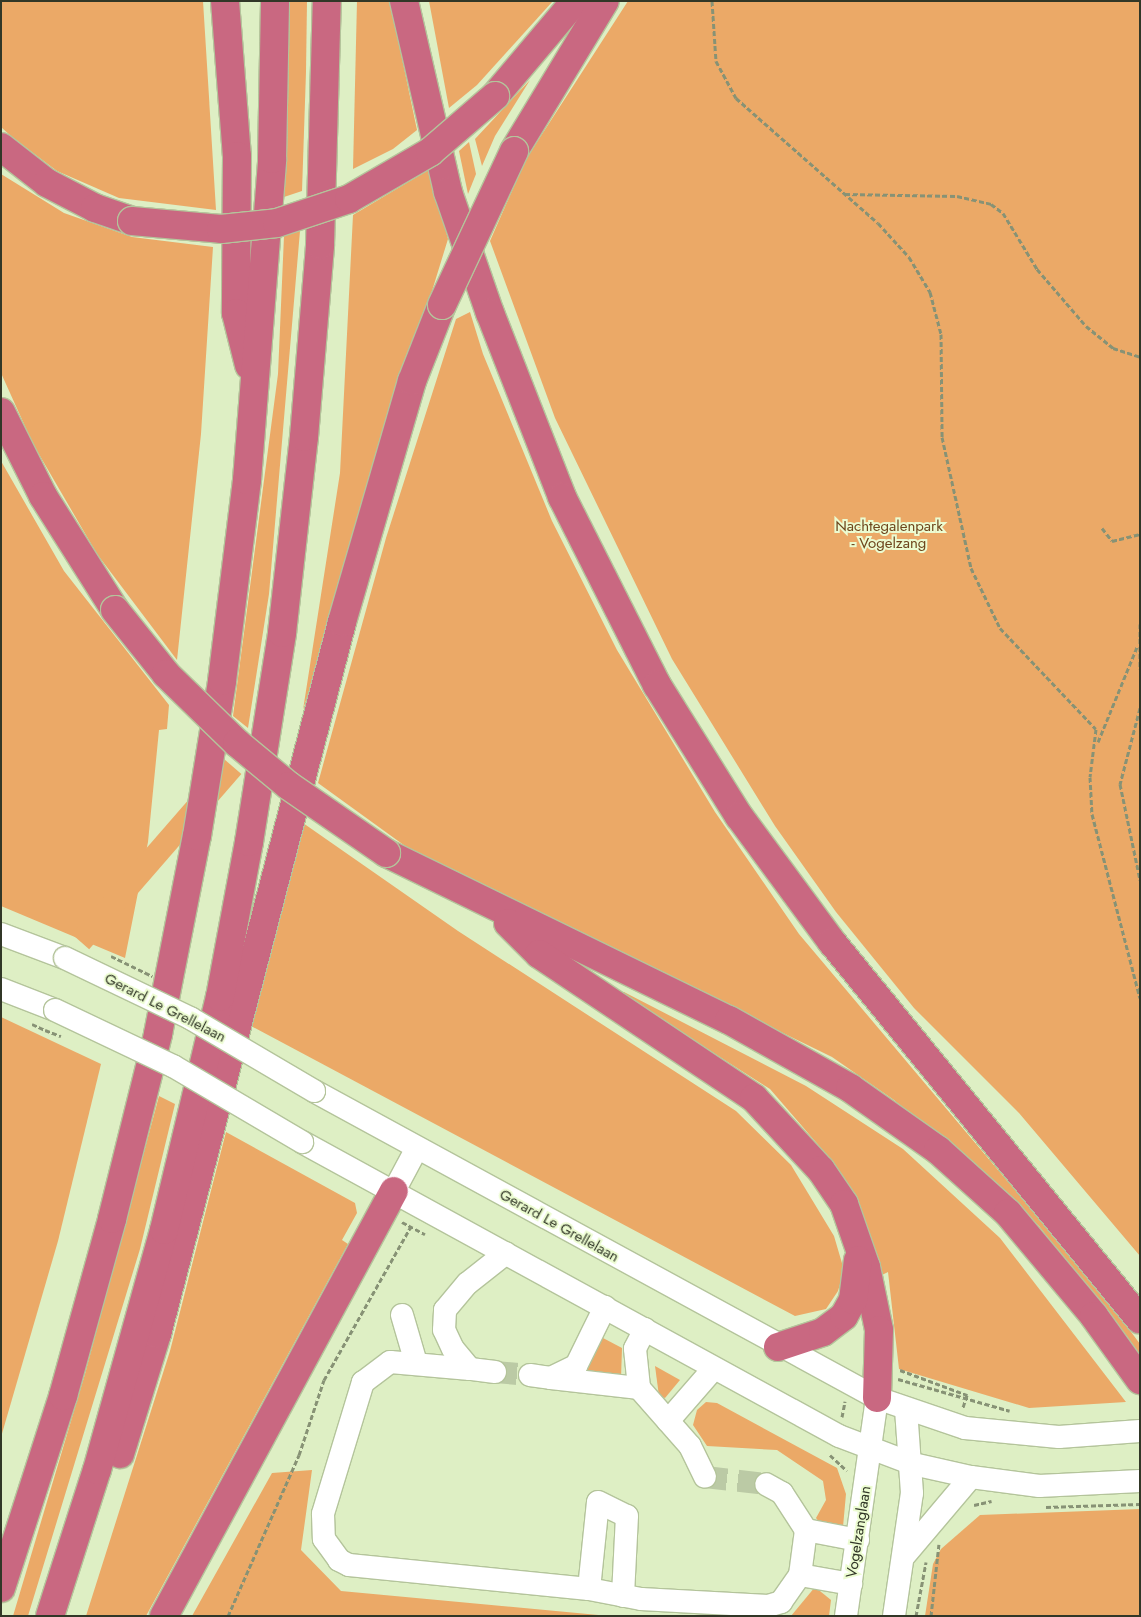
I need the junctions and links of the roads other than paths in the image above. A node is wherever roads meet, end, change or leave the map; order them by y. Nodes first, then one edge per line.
1 (225, 1) edge
2 (275, 1) edge
3 (327, 1) edge
4 (404, 1) edge
5 (575, 1) edge
6 (605, 1) edge
7 (1, 148) edge
8 (255, 389) junction
9 (1, 412) edge
10 (497, 911) junction
11 (1, 934) edge
12 (1, 989) edge
13 (416, 1148) junction
14 (394, 1191) junction
15 (859, 1240) junction
16 (506, 1254) junction
17 (605, 1308) junction
18 (402, 1315) dead end
19 (1140, 1319) edge
20 (644, 1329) junction
21 (778, 1346) junction
22 (416, 1363) junction
23 (714, 1368) junction
24 (470, 1369) junction
25 (495, 1372) tunnel mouth
26 (879, 1378) junction
27 (1140, 1380) edge
28 (639, 1388) junction
29 (906, 1409) junction
30 (668, 1421) junction
31 (1140, 1431) edge
32 (871, 1448) junction
33 (913, 1464) junction
34 (705, 1478) dead end
35 (971, 1478) junction
36 (1140, 1481) edge
37 (766, 1484) tunnel mouth
38 (806, 1530) junction
39 (858, 1540) junction
40 (904, 1556) junction
41 (800, 1575) junction
42 (851, 1584) junction
43 (1, 1588) edge
44 (589, 1589) junction
45 (623, 1596) junction
46 (50, 1616) edge
47 (70, 1616) edge
48 (164, 1616) edge
49 (846, 1616) edge
50 (894, 1616) edge

1 - 8 highway
2 - 8 highway
3 - 46 highway
4 - 19 highway
5 - 7 highway, bridge
6 - 47 highway, bridge
8 - 43 highway
9 - 10 highway, bridge
10 - 15 highway
10 - 27 highway
11 - 13 street, Gerard Le Grellelaan, bridge
12 - 14 street, bridge
13 - 14 street
13 - 21 street, Gerard Le Grellelaan
14 - 16 street
14 - 48 highway
15 - 21 highway
15 - 26 highway
16 - 17 street
16 - 24 street
17 - 20 street
17 - 28 street
18 - 22 street
20 - 23 street
20 - 28 street
21 - 26 street, Gerard Le Grellelaan
22 - 24 street
22 - 44 street
23 - 30 street
23 - 32 street
24 - 25 street
26 - 29 street, Gerard Le Grellelaan
26 - 32 street, Vogelzanglaan
28 - 30 street
29 - 31 street, Gerard Le Grellelaan
29 - 33 street
30 - 34 street
32 - 33 street
32 - 39 street, Vogelzanglaan
33 - 35 street
33 - 40 street
35 - 36 street
35 - 40 street
37 - 38 street
38 - 39 street
38 - 41 street
39 - 42 street, Vogelzanglaan
40 - 50 street
41 - 42 street
41 - 45 street
42 - 49 street, Vogelzanglaan
44 - 45 street
44 - 45 street

